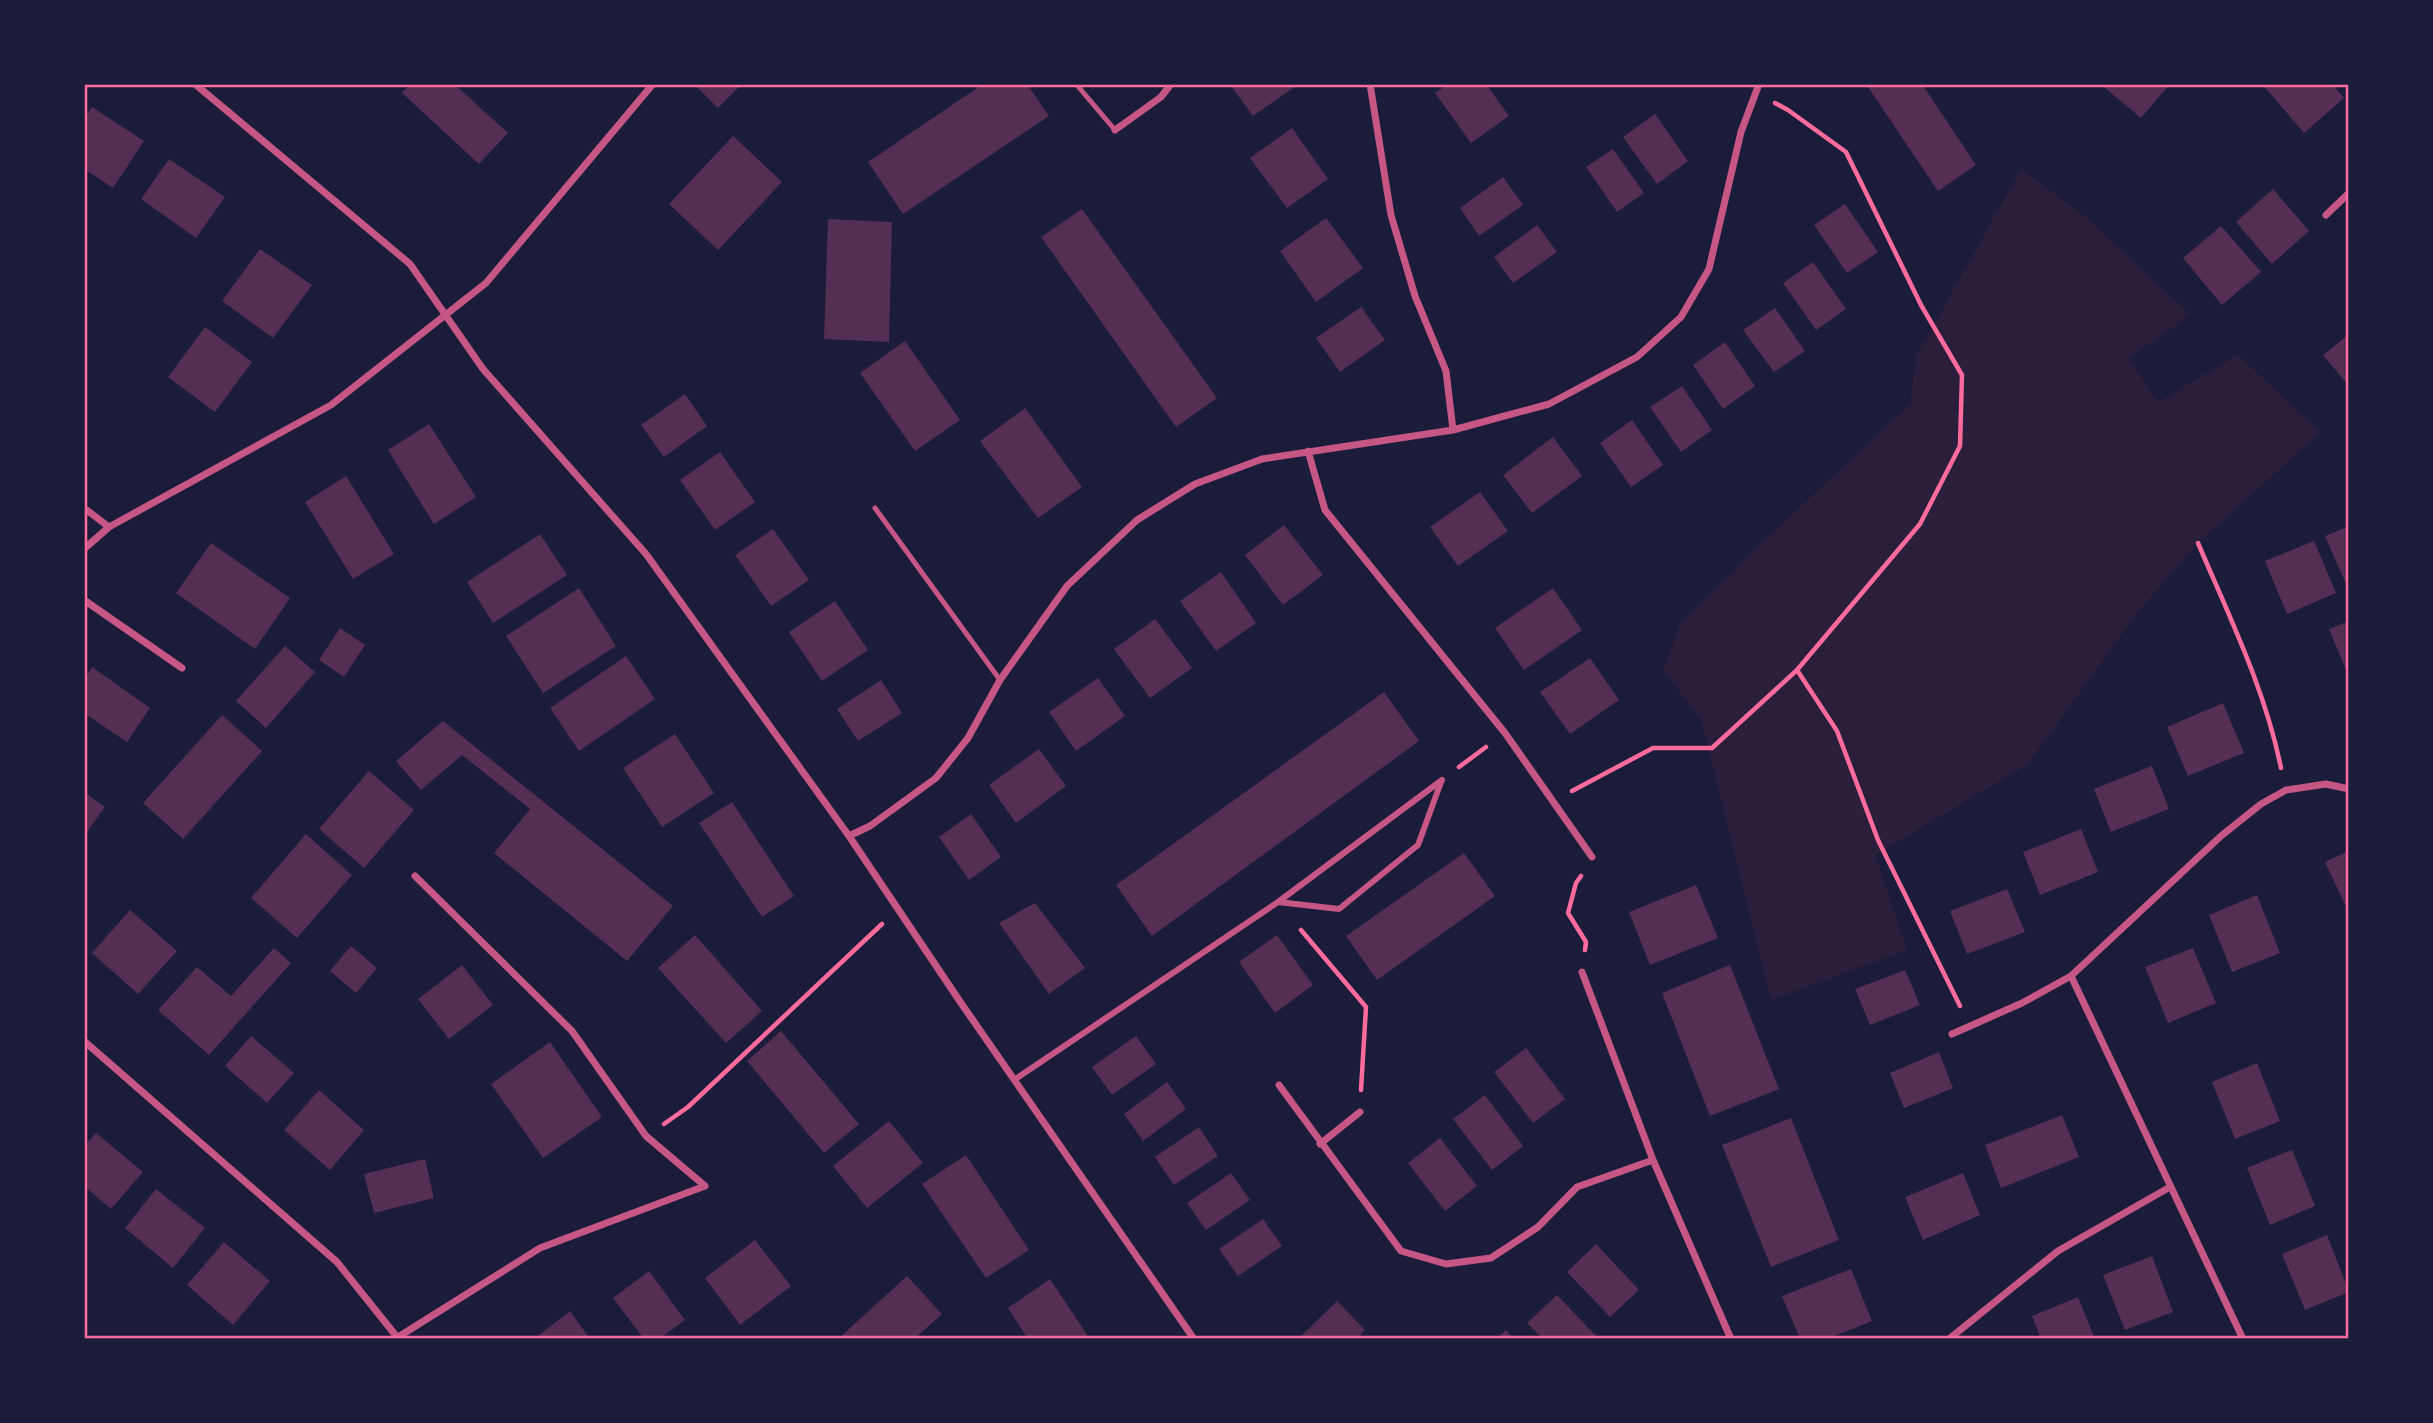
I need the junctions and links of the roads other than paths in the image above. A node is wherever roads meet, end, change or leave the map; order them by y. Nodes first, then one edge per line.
1 (195, 84) edge
2 (653, 84) edge
3 (1076, 84) edge
4 (1171, 84) edge
5 (1370, 84) edge
6 (1759, 84) edge
7 (1115, 130) joint
8 (2349, 193) edge
9 (2326, 215) dead end
10 (446, 314) junction
11 (1453, 430) junction
12 (1308, 451) junction
13 (84, 508) edge
14 (875, 508) dead end
15 (109, 527) junction
16 (84, 549) edge
17 (84, 600) edge
18 (182, 668) dead end
19 (1000, 680) junction
20 (2349, 789) edge
21 (849, 836) junction
22 (1592, 858) road end
23 (415, 876) dead end
24 (1278, 902) junction
25 (1581, 972) road end
26 (2071, 976) junction
27 (1952, 1034) dead end
28 (84, 1041) edge
29 (1014, 1080) junction
30 (1279, 1085) dead end
31 (1360, 1111) road end
32 (1320, 1144) junction
33 (1653, 1160) junction
34 (2170, 1187) junction
35 (396, 1338) edge
36 (1194, 1339) edge
37 (1731, 1339) edge
38 (1950, 1339) edge
39 (2243, 1339) edge

1 - 10 street
2 - 10 street
3 - 7 lane
4 - 7 street
5 - 11 street
6 - 11 street
8 - 9 street
10 - 15 street
10 - 21 street
11 - 12 street
12 - 19 street
12 - 22 street
13 - 15 street
14 - 19 lane
15 - 16 street
17 - 18 street
19 - 21 street
20 - 26 street
21 - 29 street
23 - 35 street
24 - 24 street
24 - 29 street
25 - 33 street
26 - 27 street
26 - 34 street
28 - 35 street
29 - 36 street
30 - 32 street
31 - 32 street
32 - 33 street
33 - 37 street
34 - 38 street
34 - 39 street

